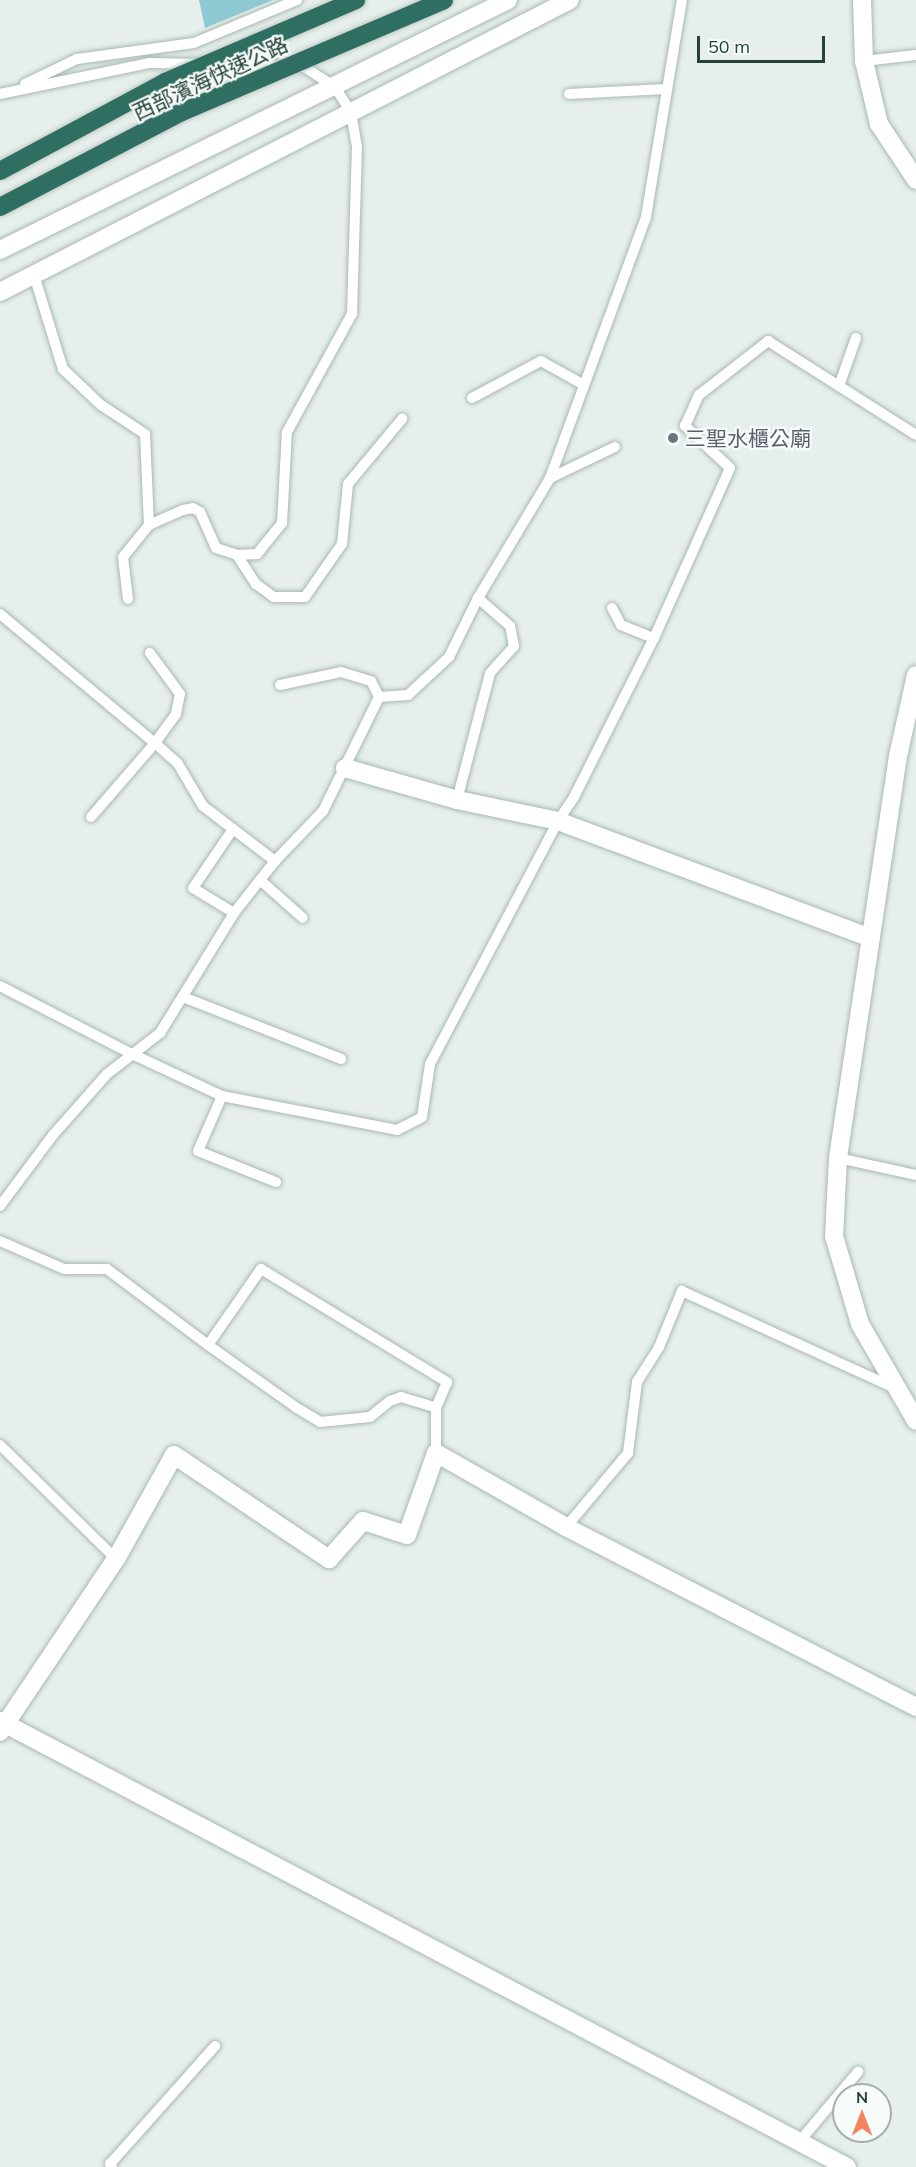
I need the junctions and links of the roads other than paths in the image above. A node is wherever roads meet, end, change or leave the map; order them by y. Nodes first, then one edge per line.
1 (297, 0) edge
2 (356, 0) edge
3 (444, 0) edge
4 (508, 0) edge
5 (570, 0) edge
6 (681, 0) edge
7 (862, 0) edge
8 (916, 55) edge
9 (864, 61) junction
10 (335, 87) junction
11 (665, 89) junction
12 (5, 93) edge
13 (569, 94) dead end
14 (351, 112) junction
15 (0, 171) edge
16 (916, 180) edge
17 (0, 207) edge
18 (0, 250) edge
19 (34, 275) junction
20 (0, 292) edge
21 (856, 338) dead end
22 (584, 385) junction
23 (839, 386) junction
24 (472, 398) dead end
25 (402, 419) dead end
26 (916, 435) edge
27 (615, 447) dead end
28 (550, 478) junction
29 (149, 525) junction
30 (237, 555) junction
31 (478, 597) junction
32 (128, 599) dead end
33 (612, 608) dead end
34 (0, 614) edge
35 (654, 639) junction
36 (150, 653) dead end
37 (916, 675) edge
38 (280, 685) dead end
39 (379, 697) junction
40 (155, 743) junction
41 (345, 768) junction
42 (457, 800) junction
43 (91, 817) dead end
44 (558, 821) junction
45 (233, 830) junction
46 (275, 861) junction
47 (260, 880) junction
48 (234, 913) junction
49 (303, 918) dead end
50 (871, 938) junction
51 (0, 986) edge
52 (183, 997) junction
53 (132, 1054) junction
54 (341, 1059) dead end
55 (222, 1096) junction
56 (838, 1158) junction
57 (916, 1175) edge
58 (276, 1182) dead end
59 (0, 1206) edge
60 (0, 1241) edge
61 (208, 1345) junction
62 (898, 1390) junction
63 (436, 1408) junction
64 (916, 1421) edge
65 (0, 1445) edge
66 (436, 1453) junction
67 (566, 1527) junction
68 (116, 1559) junction
69 (916, 1707) edge
70 (2, 1725) edge
71 (215, 2046) dead end
72 (858, 2072) dead end
73 (799, 2142) junction
74 (112, 2167) edge
75 (847, 2167) edge

1 - 12 lane
2 - 15 highway, 西部濱海快速公路, bridge
3 - 17 highway, 西部濱海快速公路, bridge
4 - 10 street
5 - 14 street
6 - 11 lane
7 - 9 street
8 - 9 lane
9 - 16 street
10 - 12 lane
10 - 14 lane
10 - 18 street
11 - 13 lane
11 - 22 lane
14 - 19 street
14 - 30 lane
19 - 20 street
19 - 29 lane
21 - 23 lane
22 - 24 lane
22 - 28 lane
23 - 26 lane
23 - 35 lane
25 - 30 lane
27 - 28 lane
28 - 31 lane
29 - 30 lane
29 - 32 lane
31 - 39 lane
31 - 42 lane
33 - 35 lane
34 - 40 lane
35 - 44 lane
36 - 40 lane
37 - 50 street
38 - 39 lane
39 - 41 lane
40 - 43 lane
40 - 45 lane
41 - 42 street
41 - 46 lane
42 - 44 street
44 - 50 street
44 - 55 lane
45 - 46 lane
45 - 48 lane
46 - 47 lane
47 - 48 lane
47 - 49 lane
48 - 52 lane
50 - 56 street
51 - 53 lane
52 - 53 lane
52 - 54 lane
53 - 55 lane
53 - 59 lane
55 - 58 lane
56 - 57 lane
56 - 62 street
60 - 61 lane
61 - 63 lane
61 - 63 lane
62 - 64 street
62 - 67 lane
63 - 66 lane
65 - 68 lane
66 - 67 street
66 - 68 street
67 - 69 street
68 - 70 street
70 - 73 street
71 - 74 lane
72 - 73 lane
73 - 75 street

